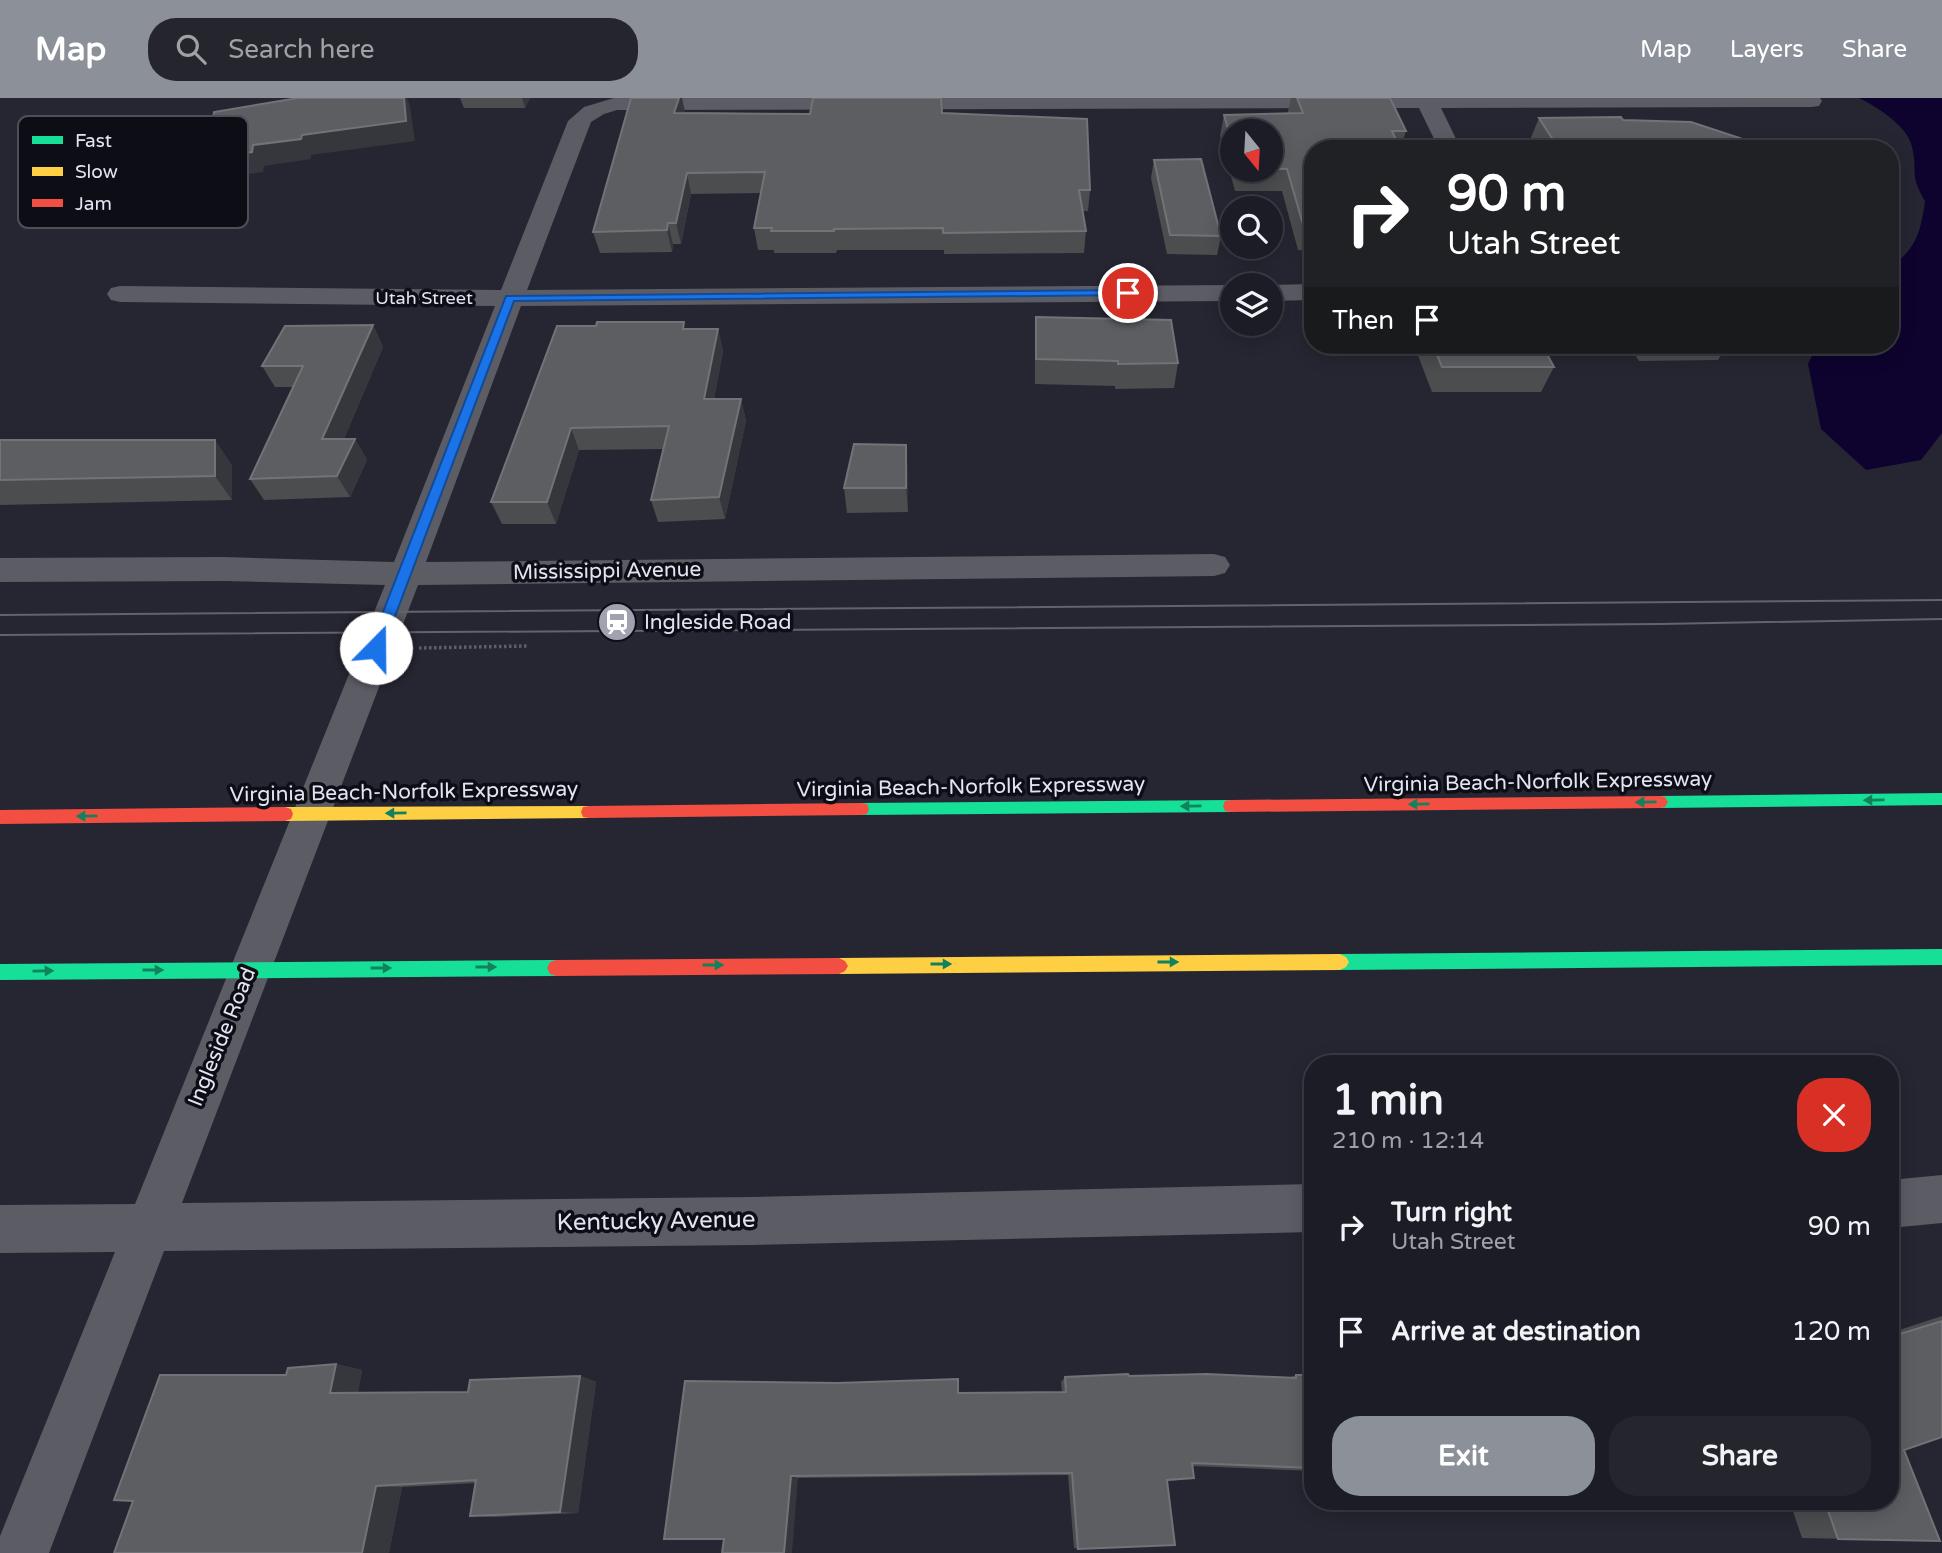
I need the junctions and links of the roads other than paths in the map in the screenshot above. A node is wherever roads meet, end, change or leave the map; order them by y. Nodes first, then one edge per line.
1 (1811, 101) dead end
2 (1643, 102) junction
3 (594, 103) edge
4 (1427, 103) junction
5 (1660, 126) edge
6 (1446, 140) edge
7 (1304, 292) edge
8 (1220, 293) edge
9 (1283, 293) edge
10 (120, 294) dead end
11 (510, 298) junction
12 (1214, 565) dead end
13 (0, 570) edge
14 (406, 574) junction
15 (1942, 799) edge
16 (0, 817) edge
17 (1942, 957) edge
18 (0, 972) edge
19 (1942, 1199) edge
20 (1899, 1203) edge
21 (1304, 1208) edge
22 (148, 1226) junction
23 (0, 1229) edge
24 (21, 1553) edge

1 - 2 street
2 - 4 street
2 - 5 street
3 - 4 street
3 - 11 street, Ingleside Road
4 - 6 street
7 - 9 street
8 - 11 street, Utah Street
10 - 11 street, Utah Street
11 - 14 street, Ingleside Road
12 - 14 street, Mississippi Avenue
13 - 14 street, Mississippi Avenue
14 - 22 street, Ingleside Road
15 -> 16 highway, Virginia Beach-Norfolk Expressway
18 -> 17 highway
19 - 20 street
21 - 22 street, Kentucky Avenue
22 - 23 street, Kentucky Avenue
22 - 24 street, Ingleside Road

